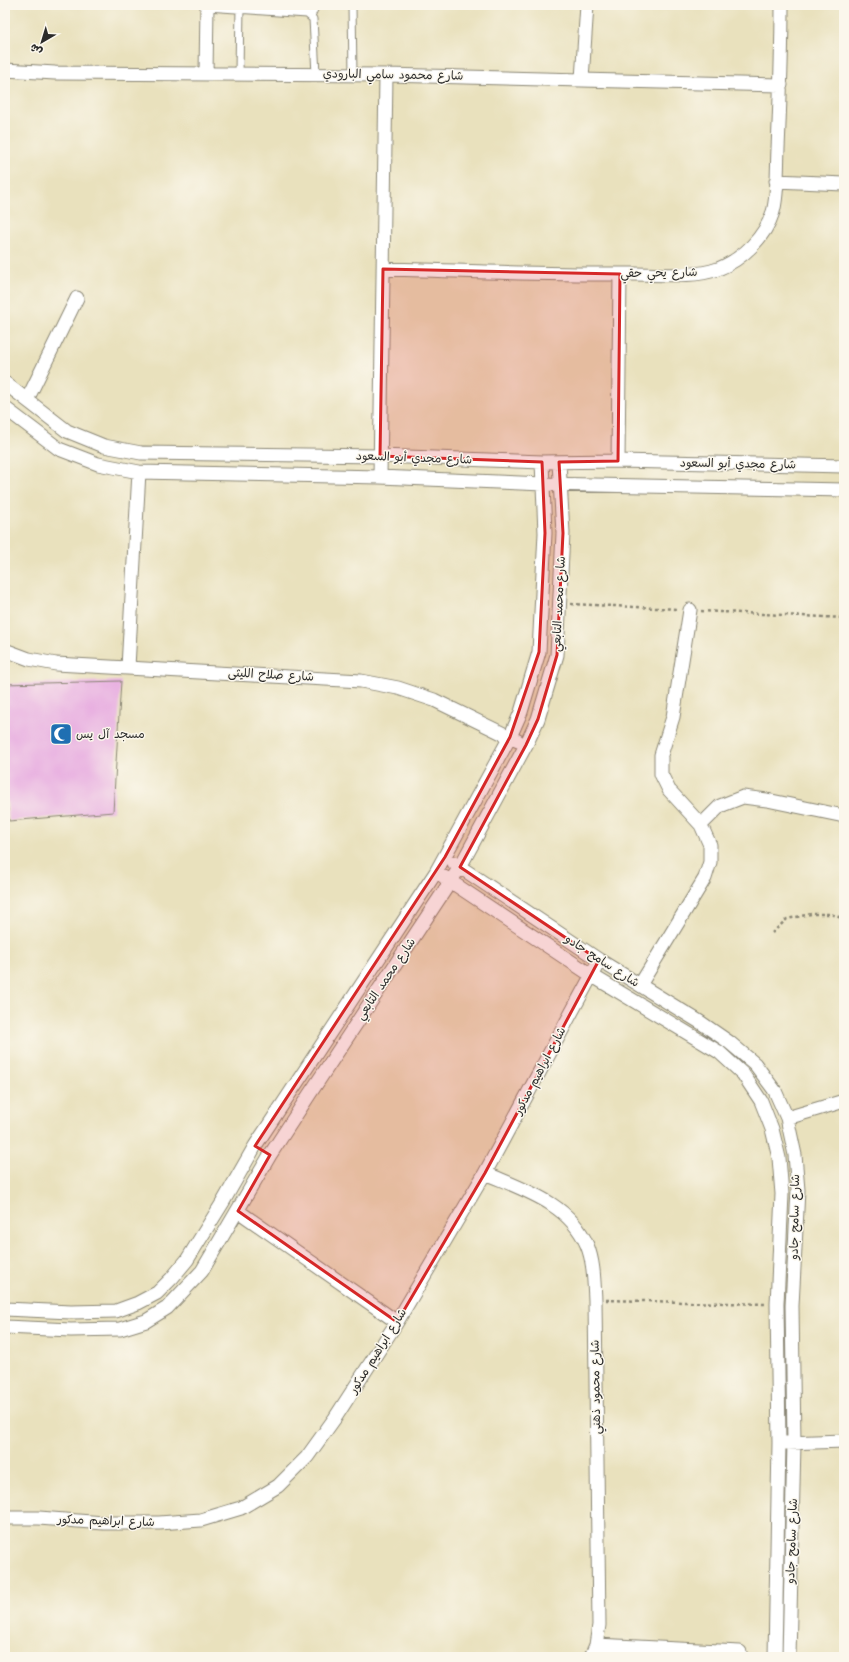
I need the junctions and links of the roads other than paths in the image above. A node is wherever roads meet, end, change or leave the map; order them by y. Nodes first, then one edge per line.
1 (316, 5) edge
2 (352, 5) edge
3 (587, 5) edge
4 (782, 5) edge
5 (207, 6) edge
6 (240, 7) edge
7 (310, 16) junction
8 (5, 70) edge
9 (239, 73) junction
10 (206, 74) junction
11 (316, 74) junction
12 (353, 75) junction
13 (386, 75) junction
14 (582, 79) junction
15 (781, 85) junction
16 (776, 182) junction
17 (844, 184) edge
18 (383, 269) junction
19 (620, 274) junction
20 (77, 298) dead end
21 (5, 383) edge
22 (27, 400) junction
23 (5, 408) edge
24 (380, 456) junction
25 (618, 461) junction
26 (542, 462) junction
27 (560, 462) junction
28 (844, 466) edge
29 (139, 472) junction
30 (380, 477) junction
31 (543, 484) junction
32 (561, 484) junction
33 (844, 490) edge
34 (690, 610) dead end
35 (5, 650) edge
36 (128, 667) junction
37 (510, 737) junction
38 (526, 745) junction
39 (844, 816) edge
40 (701, 825) junction
41 (445, 857) junction
42 (460, 867) junction
43 (436, 872) junction
44 (451, 882) junction
45 (599, 960) junction
46 (591, 975) junction
47 (640, 985) junction
48 (844, 1102) edge
49 (788, 1118) junction
50 (255, 1146) junction
51 (270, 1155) junction
52 (485, 1173) junction
53 (238, 1211) junction
54 (5, 1309) edge
55 (397, 1322) junction
56 (5, 1328) edge
57 (844, 1441) edge
58 (779, 1443) junction
59 (794, 1443) junction
60 (5, 1518) edge
61 (594, 1651) edge
62 (740, 1652) dead end
63 (775, 1657) edge
64 (789, 1657) edge

1 - 7 lane
2 - 12 lane
3 - 14 street
4 - 15 street, شارع يحي حقي
5 - 6 lane
5 - 10 street
6 - 7 lane
6 - 9 lane
7 - 11 lane
8 - 10 street, شارع محمود سامي البارودي
9 - 10 street, شارع محمود سامي البارودي
9 - 11 street, شارع محمود سامي البارودي
11 - 12 street, شارع محمود سامي البارودي
12 - 13 street, شارع محمود سامي البارودي
13 - 14 street, شارع محمود سامي البارودي
13 - 18 street
14 - 15 street, شارع محمود سامي البارودي
15 - 16 street, شارع يحي حقي
16 - 17 street
16 - 19 street, شارع يحي حقي
18 - 19 street, شارع يحي حقي
18 - 24 street
19 - 25 street
20 - 22 street
21 - 22 street, شارع مجدي أبو السعود
22 - 24 street, شارع مجدي أبو السعود
23 - 29 street, شارع مجدي أبو السعود
24 - 26 street, شارع مجدي أبو السعود
24 - 30 street
25 - 27 street, شارع مجدي أبو السعود
25 - 28 street, شارع مجدي أبو السعود
26 - 27 street, شارع مجدي أبو السعود
26 - 31 street, شارع محمد التابعي
27 - 32 street, شارع محمد التابعي
29 - 30 street, شارع مجدي أبو السعود
29 - 36 street
30 - 31 street, شارع مجدي أبو السعود
31 - 32 street, شارع مجدي أبو السعود
31 - 37 street, شارع محمد التابعي
32 - 33 street, شارع مجدي أبو السعود
32 - 38 street, شارع محمد التابعي
34 - 40 street
35 - 36 street, شارع صلاح الليثى
36 - 37 street, شارع صلاح الليثى
37 - 38 street, شارع صلاح الليثى
37 - 41 street, شارع محمد التابعي
38 - 42 street, شارع محمد التابعي
39 - 40 street
40 - 47 street
41 - 42 street, شارع سامح جادو
41 - 43 street, شارع محمد التابعي
42 - 44 street, شارع محمد التابعي
42 - 45 street, شارع سامح جادو
43 - 44 street, شارع سامح جادو
43 - 50 street, شارع محمد التابعي
44 - 46 street, شارع سامح جادو
44 - 51 street, شارع محمد التابعي
45 - 46 street, شارع ابراهيم مدكور
45 - 47 street, شارع سامح جادو
46 - 52 street, شارع ابراهيم مدكور
46 - 58 street, شارع سامح جادو
47 - 49 street, شارع سامح جادو
48 - 49 street
49 - 59 street, شارع سامح جادو
50 - 51 street
50 - 54 street, شارع محمد التابعي
51 - 53 street, شارع محمد التابعي
52 - 55 street, شارع ابراهيم مدكور
52 - 61 street, شارع محمود ذهني
53 - 55 street
53 - 56 street, شارع محمد التابعي
55 - 60 street, شارع ابراهيم مدكور
57 - 59 street
58 - 59 street
58 - 63 street, شارع سامح جادو
59 - 64 street, شارع سامح جادو
61 - 62 street

